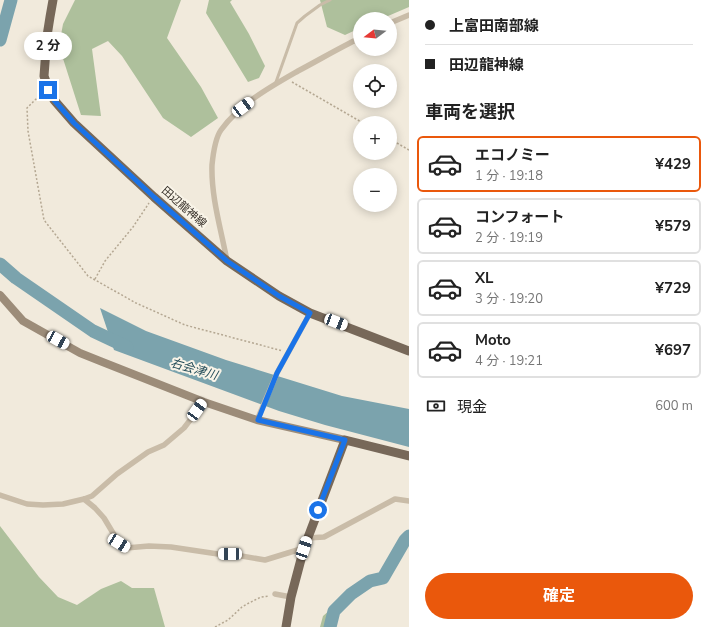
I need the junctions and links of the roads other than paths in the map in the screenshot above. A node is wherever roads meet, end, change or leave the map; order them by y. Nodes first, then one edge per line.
1 (53, 0) edge
2 (330, 0) edge
3 (409, 15) edge
4 (397, 20) edge
5 (353, 41) edge
6 (275, 84) junction
7 (227, 261) junction
8 (0, 295) edge
9 (310, 313) junction
10 (409, 351) edge
11 (204, 402) junction
12 (258, 420) junction
13 (345, 440) junction
14 (409, 456) edge
15 (0, 495) edge
16 (84, 500) junction
17 (409, 501) edge
18 (307, 538) junction
19 (304, 548) junction
20 (275, 594) road end
21 (291, 597) junction
22 (286, 627) edge

1 - 7 main road, 田辺龍神線
2 - 6 lane
3 - 4 street
5 - 6 street
6 - 7 street
7 - 9 main road, 田辺龍神線
8 - 11 street
9 - 10 main road, 田辺龍神線
9 - 12 street
11 - 12 street
11 - 16 street
12 - 13 street
13 - 14 main road
13 - 18 main road
15 - 16 street
16 - 19 street
17 - 18 street
18 - 19 main road
19 - 21 main road
20 - 21 street
21 - 22 main road

